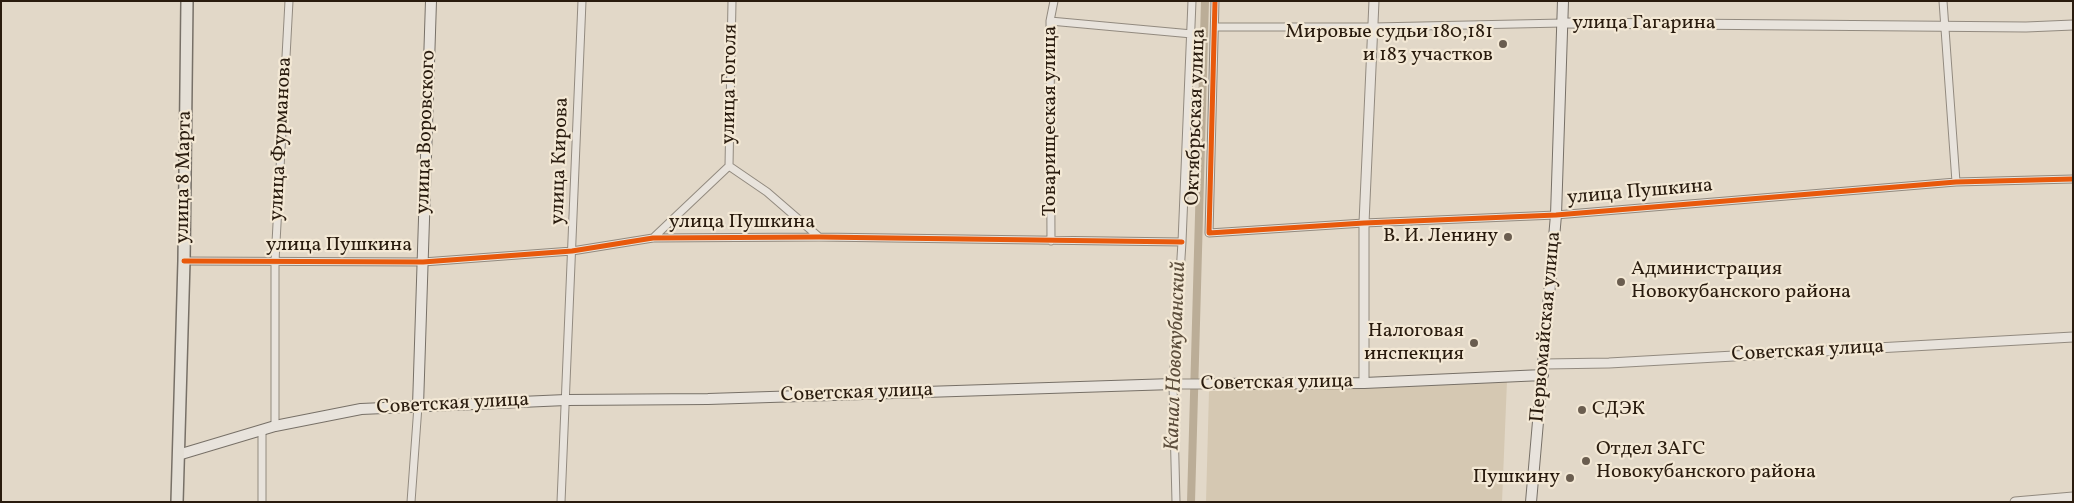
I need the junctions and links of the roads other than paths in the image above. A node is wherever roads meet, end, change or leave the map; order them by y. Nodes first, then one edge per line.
1 (187, 1) edge
2 (289, 1) edge
3 (432, 1) edge
4 (582, 1) edge
5 (732, 1) edge
6 (1054, 1) edge
7 (1192, 1) edge
8 (1215, 1) edge
9 (1374, 1) edge
10 (1564, 1) edge
11 (1943, 1) edge
12 (1050, 20) junction
13 (1563, 23) junction
14 (2073, 25) edge
15 (1945, 26) junction
16 (1215, 27) junction
17 (1374, 27) junction
18 (1192, 34) junction
19 (729, 166) junction
20 (2073, 178) edge
21 (1956, 182) junction
22 (1556, 215) junction
23 (1364, 223) junction
24 (1209, 233) joint
25 (819, 237) junction
26 (653, 238) junction
27 (1051, 241) junction
28 (1182, 242) junction
29 (572, 251) junction
30 (184, 261) junction
31 (275, 261) junction
32 (423, 262) junction
33 (2073, 337) edge
34 (1544, 364) junction
35 (1543, 375) junction
36 (1364, 383) junction
37 (1173, 384) junction
38 (1211, 384) joint
39 (566, 400) junction
40 (418, 406) junction
41 (275, 426) junction
42 (262, 430) junction
43 (178, 455) junction
44 (2073, 497) edge
45 (177, 502) edge
46 (262, 502) edge
47 (411, 502) edge
48 (561, 502) edge
49 (1176, 502) edge
50 (1531, 502) edge
51 (2015, 502) edge

1 - 30 main road, улица 8 Марта
2 - 31 street, улица Фурманова
3 - 32 main road, улица Воровского
4 - 29 street, улица Кирова
5 - 19 street, улица Гоголя
6 - 12 street, Товарищеская улица
7 - 18 street, Октябрьская улица
8 - 16 street, Октябрьская улица
9 - 17 street
10 - 13 main road, Первомайская улица
11 - 15 street
12 - 18 street
12 - 27 street, Товарищеская улица
13 - 15 street, улица Гагарина
13 - 17 street, улица Гагарина
13 - 22 main road, Первомайская улица
14 - 15 street, улица Гагарина
15 - 21 street
16 - 17 street, улица Гагарина
16 - 24 street, Октябрьская улица
17 - 23 street
18 - 28 street, Октябрьская улица
19 - 25 street, улица Гоголя
19 - 26 street, улица Гоголя
20 - 21 street, улица Пушкина
21 - 22 street, улица Пушкина
22 - 23 street, улица Пушкина
22 - 34 main road, Первомайская улица
23 - 24 street, улица Пушкина
23 - 36 street
25 - 26 street, улица Пушкина
25 - 27 street, улица Пушкина
26 - 29 street, улица Пушкина
27 - 28 street, улица Пушкина
28 - 37 street, Октябрьская улица
29 - 32 street, улица Пушкина
29 - 39 street, улица Кирова
30 - 31 street, улица Пушкина
30 - 43 main road, улица 8 Марта
31 - 32 street, улица Пушкина
31 - 41 street, улица Фурманова
32 - 40 main road, улица Воровского
33 - 34 street, Советская улица
34 - 35 main road, Первомайская улица
35 - 36 main road, Советская улица
35 - 50 main road, Первомайская улица
36 - 38 main road, Советская улица
37 - 38 street, Советская улица
37 - 39 main road, Советская улица
37 - 49 street, Октябрьская улица
39 - 40 main road, Советская улица
39 - 48 street, улица Кирова
40 - 41 main road, Советская улица
40 - 47 street, улица Воровского
41 - 42 main road, Советская улица
42 - 43 main road, Советская улица
42 - 46 street
43 - 45 main road, улица 8 Марта
44 - 51 street

